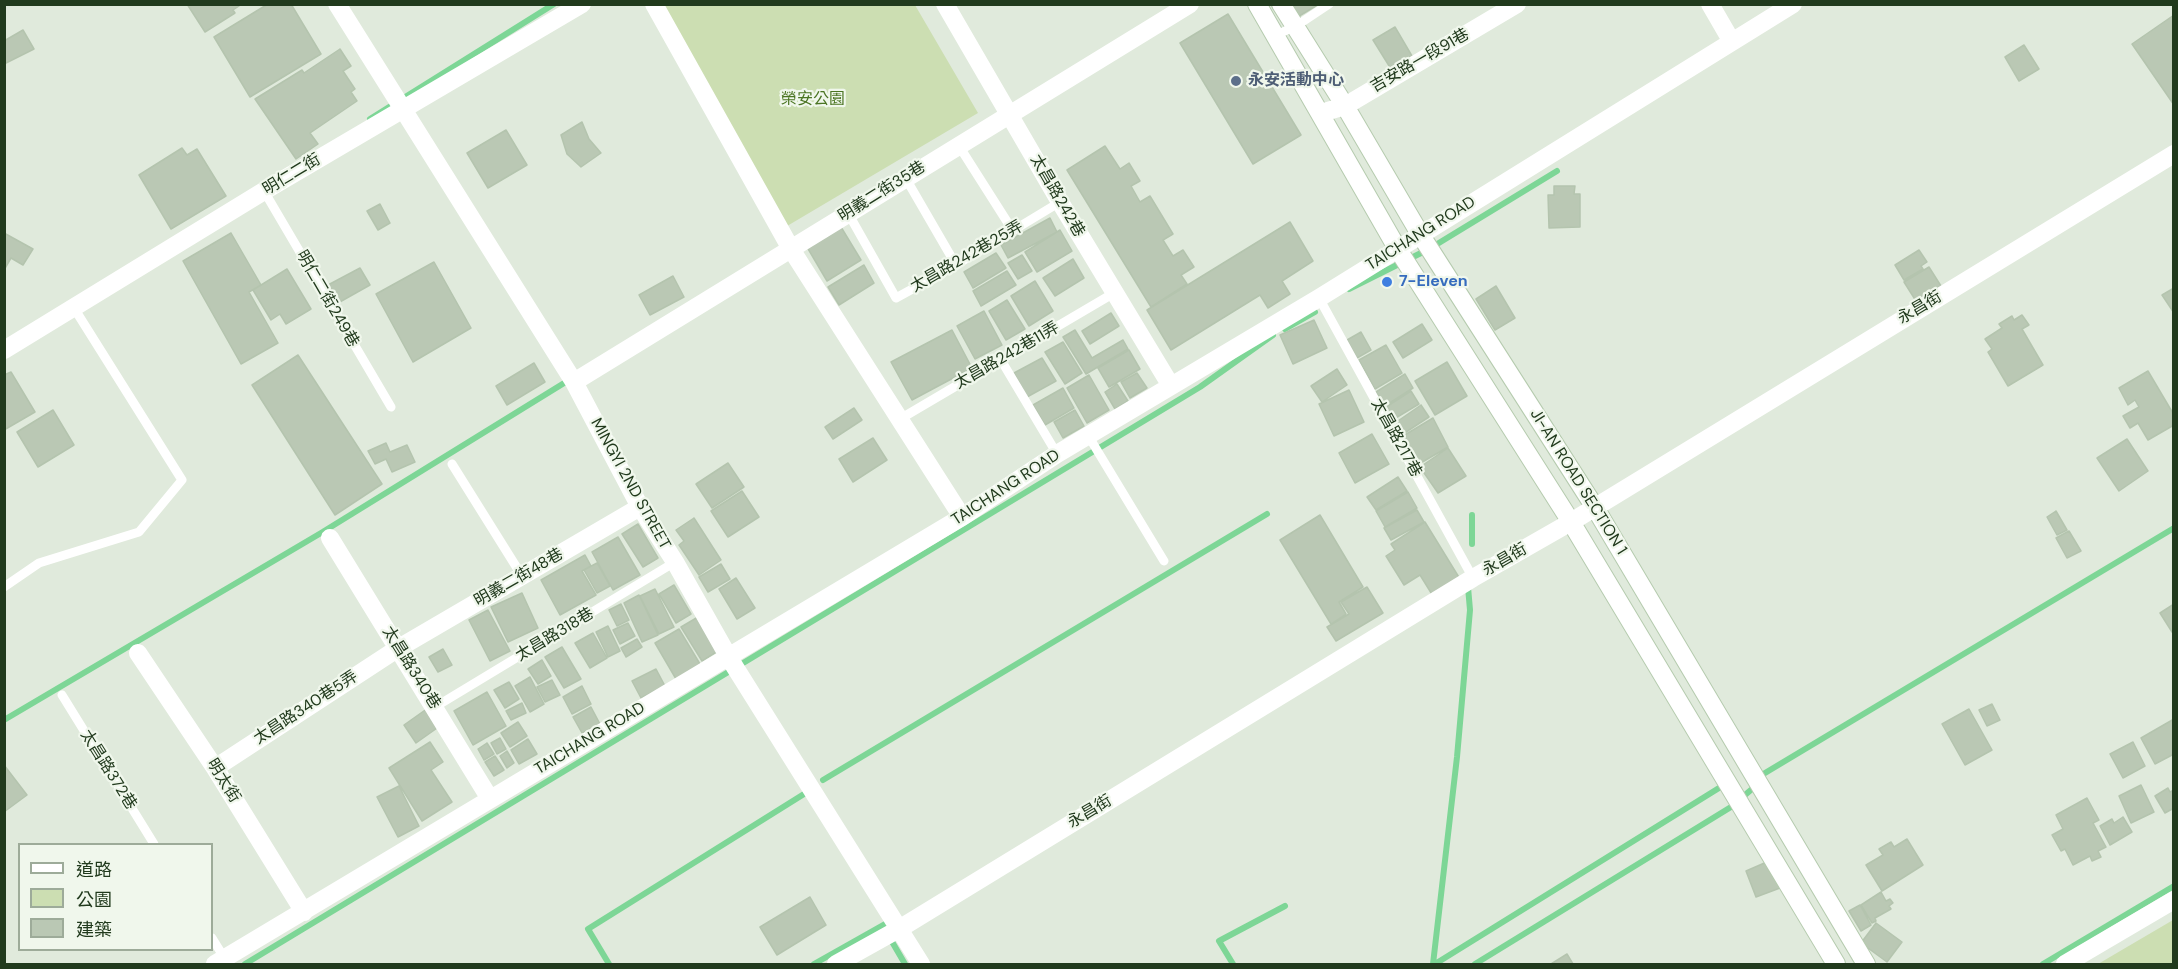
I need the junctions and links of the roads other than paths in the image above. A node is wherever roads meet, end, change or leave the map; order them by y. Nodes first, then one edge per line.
1 (337, 4) edge
2 (582, 4) edge
3 (654, 4) edge
4 (945, 4) edge
5 (1190, 4) edge
6 (1257, 4) edge
7 (1281, 4) edge
8 (1329, 4) edge
9 (1517, 4) edge
10 (1710, 4) edge
11 (1793, 4) edge
12 (1296, 26) junction
13 (1276, 35) junction
14 (1732, 42) junction
15 (1345, 105) junction
16 (402, 109) junction
17 (1321, 113) junction
18 (1009, 114) junction
19 (959, 146) junction
20 (2174, 154) edge
21 (905, 177) junction
22 (264, 191) junction
23 (1059, 202) junction
24 (848, 213) junction
25 (1013, 231) junction
26 (1420, 234) junction
27 (1397, 248) junction
28 (791, 249) junction
29 (956, 266) junction
30 (1114, 293) junction
31 (1319, 298) junction
32 (74, 308) junction
33 (4, 350) edge
34 (1001, 360) junction
35 (574, 382) junction
36 (1171, 386) junction
37 (391, 407) dead end
38 (900, 419) junction
39 (1089, 437) junction
40 (1057, 454) junction
41 (452, 464) dead end
42 (1594, 506) junction
43 (640, 507) junction
44 (962, 517) junction
45 (1572, 522) junction
46 (330, 538) dead end
47 (1164, 561) dead end
48 (675, 562) junction
49 (522, 576) junction
50 (1473, 578) junction
51 (4, 588) edge
52 (397, 648) junction
53 (138, 653) dead end
54 (728, 656) junction
55 (62, 695) dead end
56 (435, 707) junction
57 (215, 768) junction
58 (490, 799) junction
59 (153, 843) edge
60 (2174, 900) edge
61 (304, 912) junction
62 (899, 929) junction
63 (213, 941) edge
64 (220, 962) edge
65 (836, 964) edge
66 (921, 964) edge
67 (1836, 964) edge
68 (1866, 964) edge
69 (2065, 964) edge

1 - 16 street, MINGYI 2ND STREET
2 - 16 street, 明仁二街
3 - 28 street
4 - 18 street, 太昌路242巷
5 - 18 street, 明義二街35巷
6 - 13 street, JI-AN ROAD SECTION 1
7 - 12 street, JI-AN ROAD SECTION 1
8 - 12 lane
9 - 15 street, 吉安路一段91巷
10 - 14 street
11 - 14 street, TAICHANG ROAD
12 - 13 lane
12 - 15 street, JI-AN ROAD SECTION 1
13 - 17 street, JI-AN ROAD SECTION 1
14 - 26 street, TAICHANG ROAD
15 - 17 street, 吉安路一段91巷
15 - 26 street, JI-AN ROAD SECTION 1
16 - 22 street, 明仁二街
16 - 35 street, MINGYI 2ND STREET
17 - 27 street, JI-AN ROAD SECTION 1
18 - 19 street, 明義二街35巷
18 - 23 street, 太昌路242巷
19 - 21 street, 明義二街35巷
19 - 25 lane
20 - 42 street, 永昌街
21 - 24 street, 明義二街35巷
21 - 29 lane
22 - 32 street, 明仁二街
22 - 37 lane, 明仁二街249巷
23 - 25 lane, 太昌路242巷25弄
23 - 30 street, 太昌路242巷
24 - 28 street, 明義二街35巷
24 - 29 lane, 太昌路242巷25弄
25 - 29 lane, 太昌路242巷25弄
26 - 27 street, TAICHANG ROAD
26 - 42 street, JI-AN ROAD SECTION 1
27 - 31 street, TAICHANG ROAD
27 - 45 street, JI-AN ROAD SECTION 1
28 - 35 street, 明義二街35巷
28 - 38 street
30 - 34 lane, 太昌路242巷11弄
30 - 36 street, 太昌路242巷
31 - 36 street, TAICHANG ROAD
31 - 50 lane, 太昌路217巷
32 - 33 street, 明仁二街
32 - 51 lane
34 - 38 lane, 太昌路242巷11弄
34 - 40 lane
35 - 43 street, MINGYI 2ND STREET
36 - 39 street, TAICHANG ROAD
38 - 44 street
39 - 40 street, TAICHANG ROAD
39 - 47 lane
40 - 44 street, TAICHANG ROAD
41 - 49 lane
42 - 45 street, 永昌街
42 - 68 street, JI-AN ROAD SECTION 1
43 - 48 street, MINGYI 2ND STREET
43 - 49 street, 明義二街48巷
44 - 54 street, TAICHANG ROAD
45 - 50 street, 永昌街
45 - 67 street, JI-AN ROAD SECTION 1
46 - 52 street, 太昌路340巷
48 - 54 street, MINGYI 2ND STREET
48 - 56 lane, 太昌路318巷
49 - 52 street, 明義二街48巷
50 - 62 street, 永昌街
52 - 56 street, 太昌路340巷
52 - 57 street, 太昌路340巷5弄
53 - 57 street, 明太街
54 - 58 street, TAICHANG ROAD
54 - 62 street, MINGYI 2ND STREET
55 - 59 lane, 太昌路372巷
56 - 58 street, 太昌路340巷
57 - 61 street, 明太街
58 - 61 street, TAICHANG ROAD
60 - 69 street
61 - 64 street, TAICHANG ROAD
62 - 65 street, 永昌街
62 - 66 street, MINGYI 2ND STREET
63 - 64 lane

